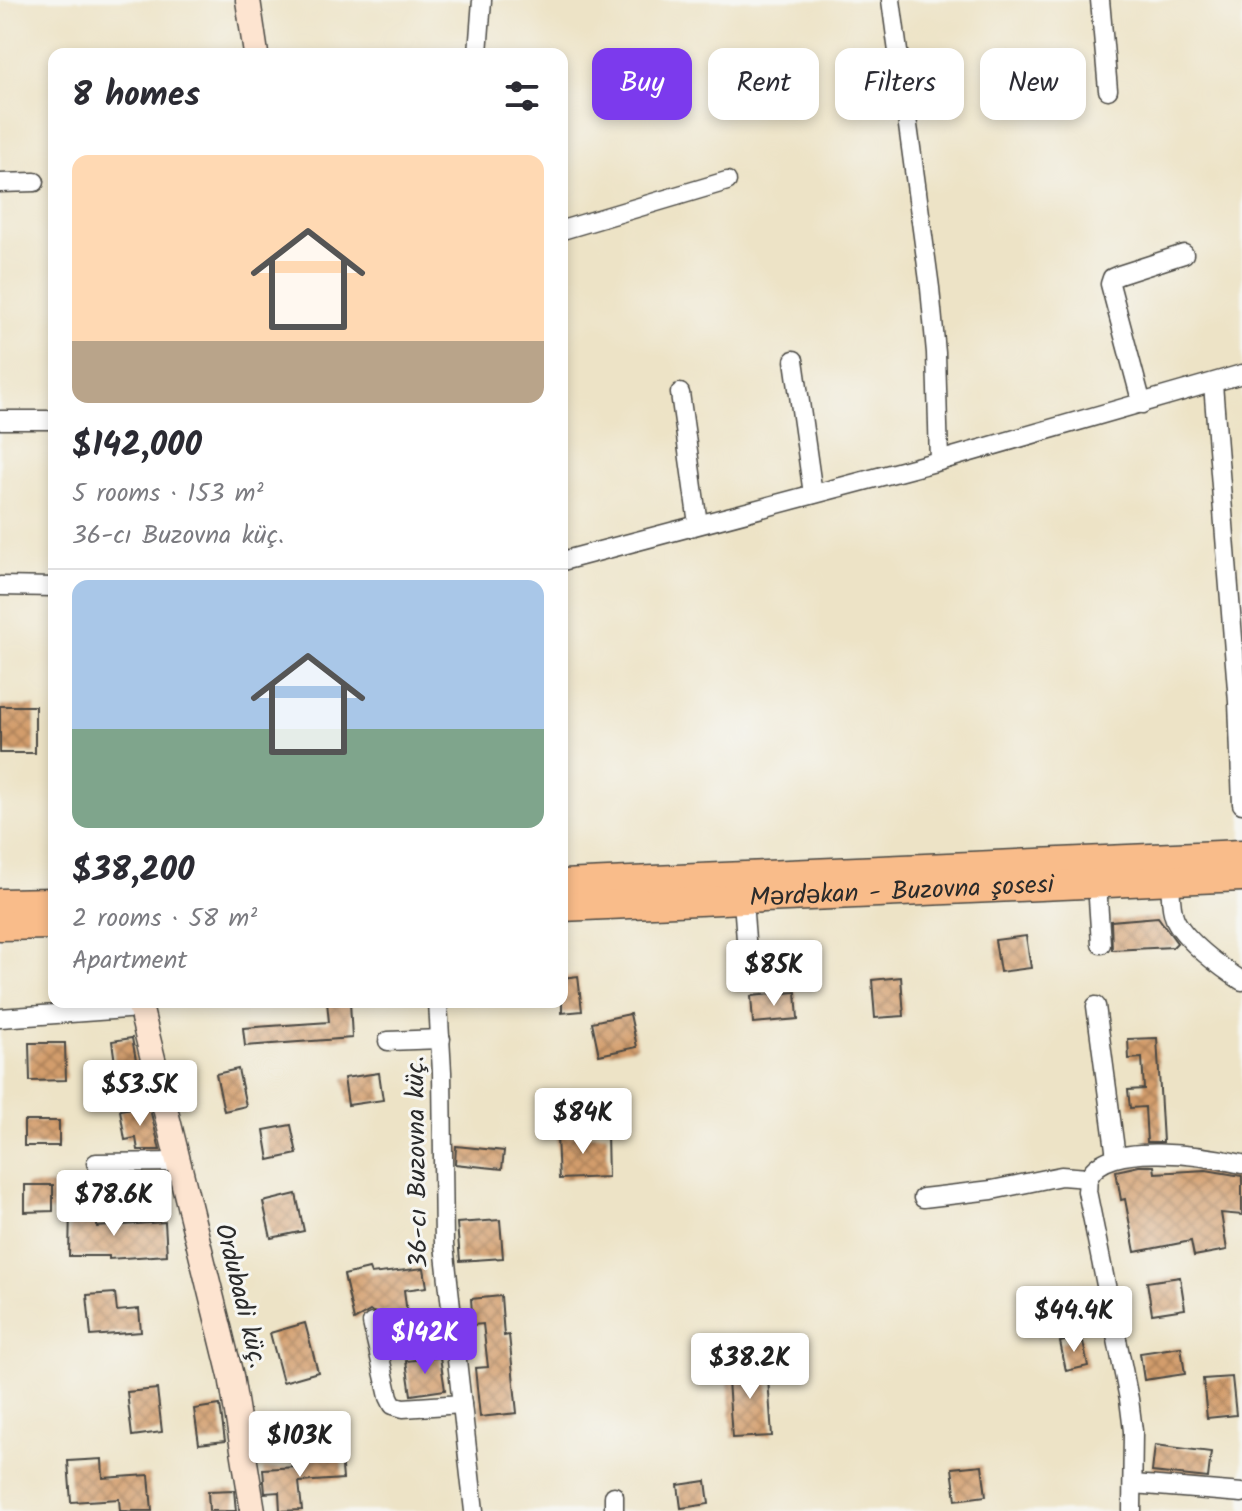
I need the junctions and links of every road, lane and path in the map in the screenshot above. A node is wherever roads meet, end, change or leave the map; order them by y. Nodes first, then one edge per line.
1 (248, 0) edge
2 (482, 0) edge
3 (1100, 0) edge
4 (894, 1) edge
5 (255, 48) edge
6 (478, 48) edge
7 (1108, 90) dead end
8 (727, 181) dead end
9 (35, 182) dead end
10 (0, 183) edge
11 (568, 228) edge
12 (1184, 254) dead end
13 (794, 360) dead end
14 (1242, 374) edge
15 (1213, 384) junction
16 (680, 393) dead end
17 (1142, 404) junction
18 (0, 420) edge
19 (48, 420) edge
20 (939, 461) junction
21 (813, 494) junction
22 (698, 524) junction
23 (568, 559) edge
24 (0, 586) edge
25 (48, 587) edge
26 (1242, 804) edge
27 (1242, 854) edge
28 (1242, 877) edge
29 (1170, 880) junction
30 (568, 884) edge
31 (1097, 884) junction
32 (743, 901) junction
33 (48, 902) edge
34 (0, 903) edge
35 (568, 907) edge
36 (48, 925) edge
37 (0, 926) edge
38 (1101, 944) dead end
39 (749, 978) dead end
40 (1242, 981) edge
41 (1096, 1006) dead end
42 (108, 1008) edge
43 (141, 1008) edge
44 (438, 1008) edge
45 (0, 1018) edge
46 (441, 1039) junction
47 (388, 1041) dead end
48 (1116, 1157) junction
49 (178, 1162) junction
50 (96, 1163) dead end
51 (1242, 1164) edge
52 (1088, 1178) junction
53 (923, 1198) dead end
54 (372, 1323) dead end
55 (462, 1404) junction
56 (1134, 1484) junction
57 (1242, 1493) edge
58 (253, 1511) edge
59 (474, 1511) edge
60 (1132, 1511) edge

1 - 5 street
2 - 6 street
3 - 7 street
4 - 20 street
8 - 11 street
9 - 10 street
12 - 17 street
13 - 21 street
14 - 15 street
15 - 17 street
15 - 26 street
16 - 22 street
17 - 20 street
18 - 19 street
20 - 21 street
21 - 22 street
22 - 23 street
24 - 25 street
27 - 30 main road
28 - 29 main road, Mərdəkan - Buzovna şosesi
29 - 31 main road, Mərdəkan - Buzovna şosesi
29 - 40 street
31 - 32 main road, Mərdəkan - Buzovna şosesi
31 - 38 street
32 - 35 main road, Mərdəkan - Buzovna şosesi
32 - 39 street
33 - 34 main road
36 - 37 main road
41 - 48 street
42 - 45 street
43 - 49 street, Ordubadi küç.
44 - 46 street, 36-cı Buzovna küç.
46 - 47 street
46 - 55 street, 36-cı Buzovna küç.
48 - 51 street
48 - 52 street
49 - 50 street
49 - 58 street, Ordubadi küç.
52 - 53 street
52 - 56 street
54 - 55 street
55 - 59 street, 36-cı Buzovna küç.
56 - 57 street
56 - 60 street

